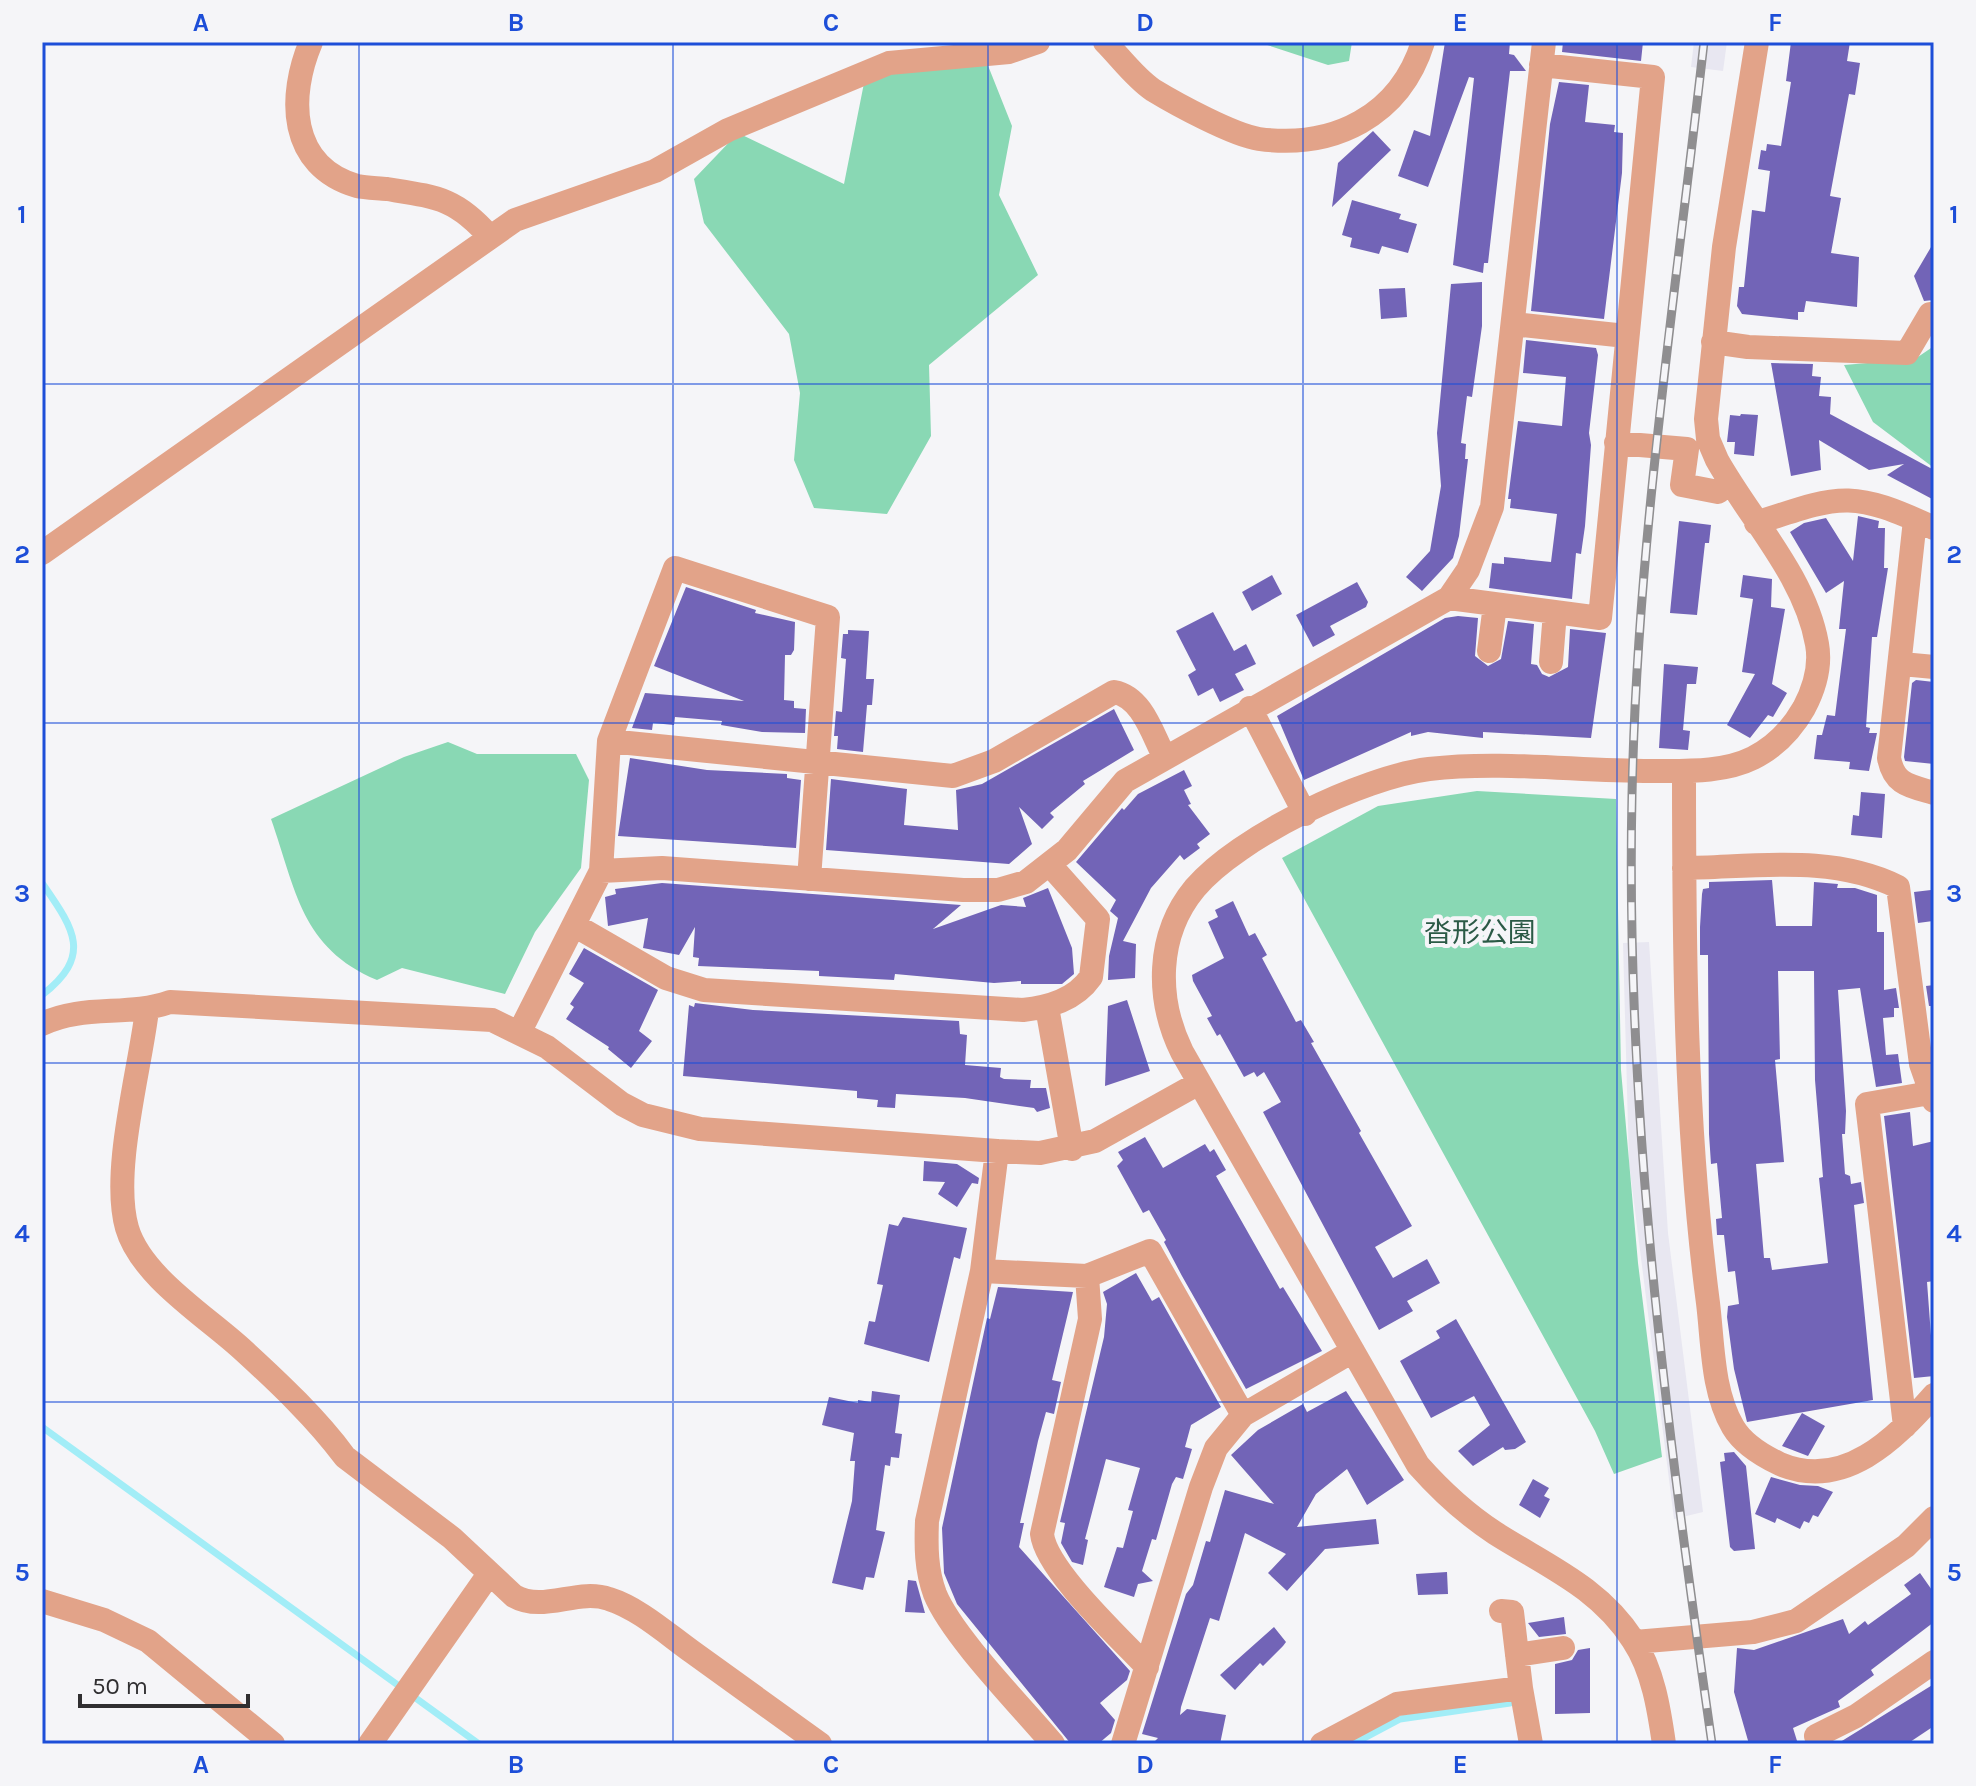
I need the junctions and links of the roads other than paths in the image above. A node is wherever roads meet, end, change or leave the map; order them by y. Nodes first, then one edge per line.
1 (311, 42) edge
2 (1038, 42) edge
3 (1105, 42) edge
4 (1423, 42) edge
5 (1757, 42) edge
6 (1542, 53) edge
7 (490, 237) junction
8 (1930, 314) dead end
9 (1513, 324) junction
10 (1626, 336) junction
11 (1713, 342) junction
12 (1616, 443) junction
13 (1730, 483) junction
14 (1756, 523) junction
15 (1925, 524) edge
16 (42, 553) edge
17 (1449, 598) junction
18 (1495, 605) junction
19 (1555, 612) junction
20 (1489, 651) dead end
21 (1551, 662) dead end
22 (1902, 664) junction
23 (1934, 667) edge
24 (1250, 708) junction
25 (609, 741) junction
26 (1164, 756) junction
27 (817, 762) junction
28 (1684, 771) junction
29 (1934, 793) edge
30 (1305, 814) junction
31 (1050, 865) junction
32 (1684, 868) junction
33 (601, 871) junction
34 (809, 879) junction
35 (574, 925) junction
36 (1047, 1007) junction
37 (147, 1010) junction
38 (42, 1024) edge
39 (1924, 1029) edge
40 (520, 1031) junction
41 (1199, 1083) junction
42 (1932, 1097) edge
43 (1072, 1149) junction
44 (997, 1151) junction
45 (982, 1271) junction
46 (1087, 1276) junction
47 (1353, 1351) junction
48 (1934, 1395) edge
49 (1243, 1415) junction
50 (1905, 1426) junction
51 (1934, 1518) edge
52 (489, 1574) junction
53 (42, 1601) edge
54 (1501, 1611) dead end
55 (1635, 1642) junction
56 (1563, 1648) dead end
57 (1517, 1655) junction
58 (1934, 1662) edge
59 (1147, 1667) junction
60 (1521, 1688) junction
61 (273, 1744) edge
62 (370, 1744) edge
63 (820, 1744) edge
64 (1053, 1744) edge
65 (1123, 1744) edge
66 (1322, 1744) edge
67 (1531, 1744) edge
68 (1664, 1744) edge
69 (1819, 1744) edge

1 - 7 street
2 - 7 street
3 - 4 street
5 - 11 street
6 - 9 street
6 - 10 street
7 - 16 street
8 - 11 street
9 - 10 street
9 - 17 street
10 - 12 street
11 - 13 street
12 - 13 street
12 - 19 street
13 - 14 street
14 - 15 street
14 - 28 street
15 - 22 street
17 - 18 street
17 - 24 street
18 - 19 street
18 - 20 street
19 - 21 street
22 - 23 street
22 - 29 street
24 - 26 street
24 - 30 street
25 - 27 street
25 - 27 street
25 - 33 street
26 - 27 street
26 - 31 street
27 - 34 street
28 - 30 street
28 - 32 street
30 - 41 street
31 - 34 street
31 - 36 street
32 - 39 street
32 - 50 street
33 - 34 street
33 - 35 street
35 - 36 street
35 - 40 street
36 - 43 street
37 - 38 street
37 - 40 street
37 - 52 street
39 - 42 street
40 - 44 street
41 - 43 street
41 - 47 street
42 - 50 street
43 - 44 street
44 - 45 street
45 - 46 street
45 - 64 street
46 - 49 street
46 - 59 street
47 - 49 street
47 - 55 street
48 - 50 street
49 - 59 street
51 - 55 street
52 - 62 street
52 - 63 street
53 - 61 street
54 - 57 street
55 - 68 street
56 - 57 street
57 - 60 street
58 - 69 street
59 - 65 street
60 - 66 street
60 - 67 street

